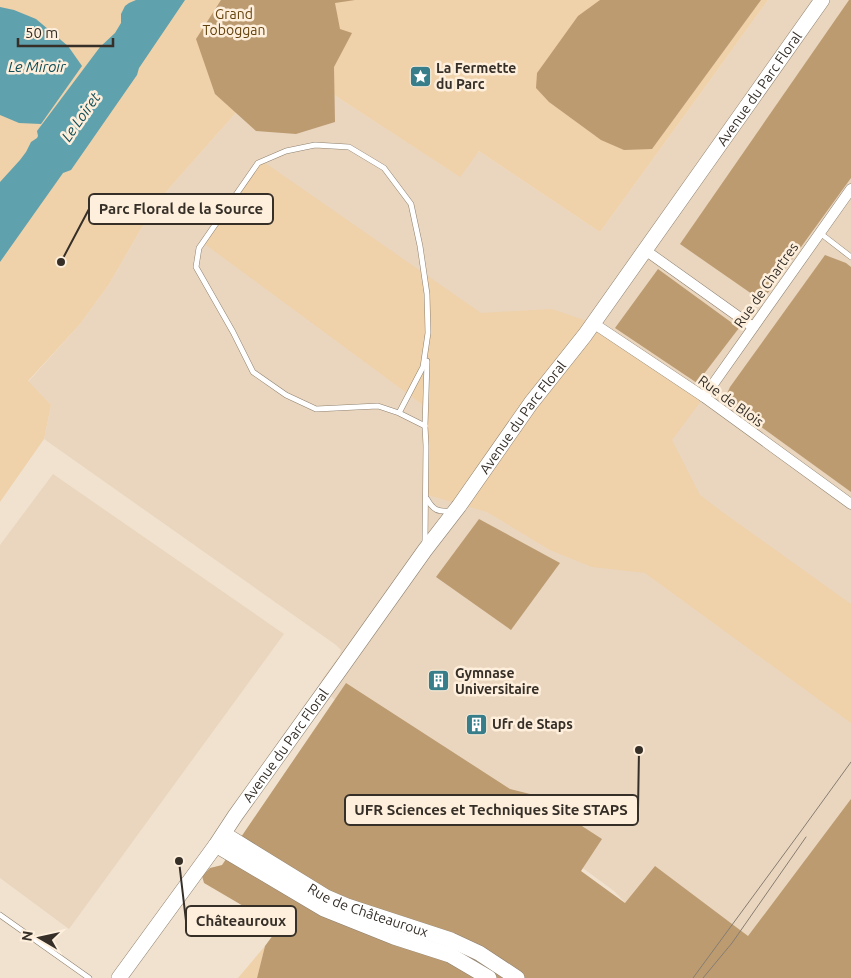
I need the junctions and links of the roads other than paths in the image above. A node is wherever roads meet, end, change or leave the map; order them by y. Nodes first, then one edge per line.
1 (822, 0) edge
2 (851, 189) edge
3 (820, 233) junction
4 (645, 250) junction
5 (851, 257) edge
6 (593, 324) junction
7 (753, 327) junction
8 (428, 333) junction
9 (704, 397) junction
10 (399, 413) junction
11 (425, 426) junction
12 (426, 498) junction
13 (851, 504) edge
14 (456, 510) junction
15 (425, 550) junction
16 (220, 839) junction
17 (0, 915) edge
18 (88, 978) edge
19 (119, 978) edge
20 (489, 978) edge
21 (517, 978) edge

1 - 4 main road, Avenue du Parc Floral
2 - 3 street, Rue de Chartres
3 - 5 lane
3 - 7 street, Rue de Chartres
4 - 6 main road, Avenue du Parc Floral
4 - 7 street
6 - 9 street, Rue de Blois
6 - 14 main road, Avenue du Parc Floral
7 - 9 street, Rue de Chartres
8 - 10 lane
8 - 10 lane
8 - 11 lane
9 - 13 street, Rue de Blois
10 - 11 lane
11 - 12 lane
12 - 14 lane
12 - 15 lane
14 - 15 main road, Avenue du Parc Floral
15 - 16 main road, Avenue du Parc Floral
16 - 19 main road, Avenue du Parc Floral
16 - 20 main road, Rue de Châteauroux
16 - 21 main road, Rue de Châteauroux
17 - 18 lane

